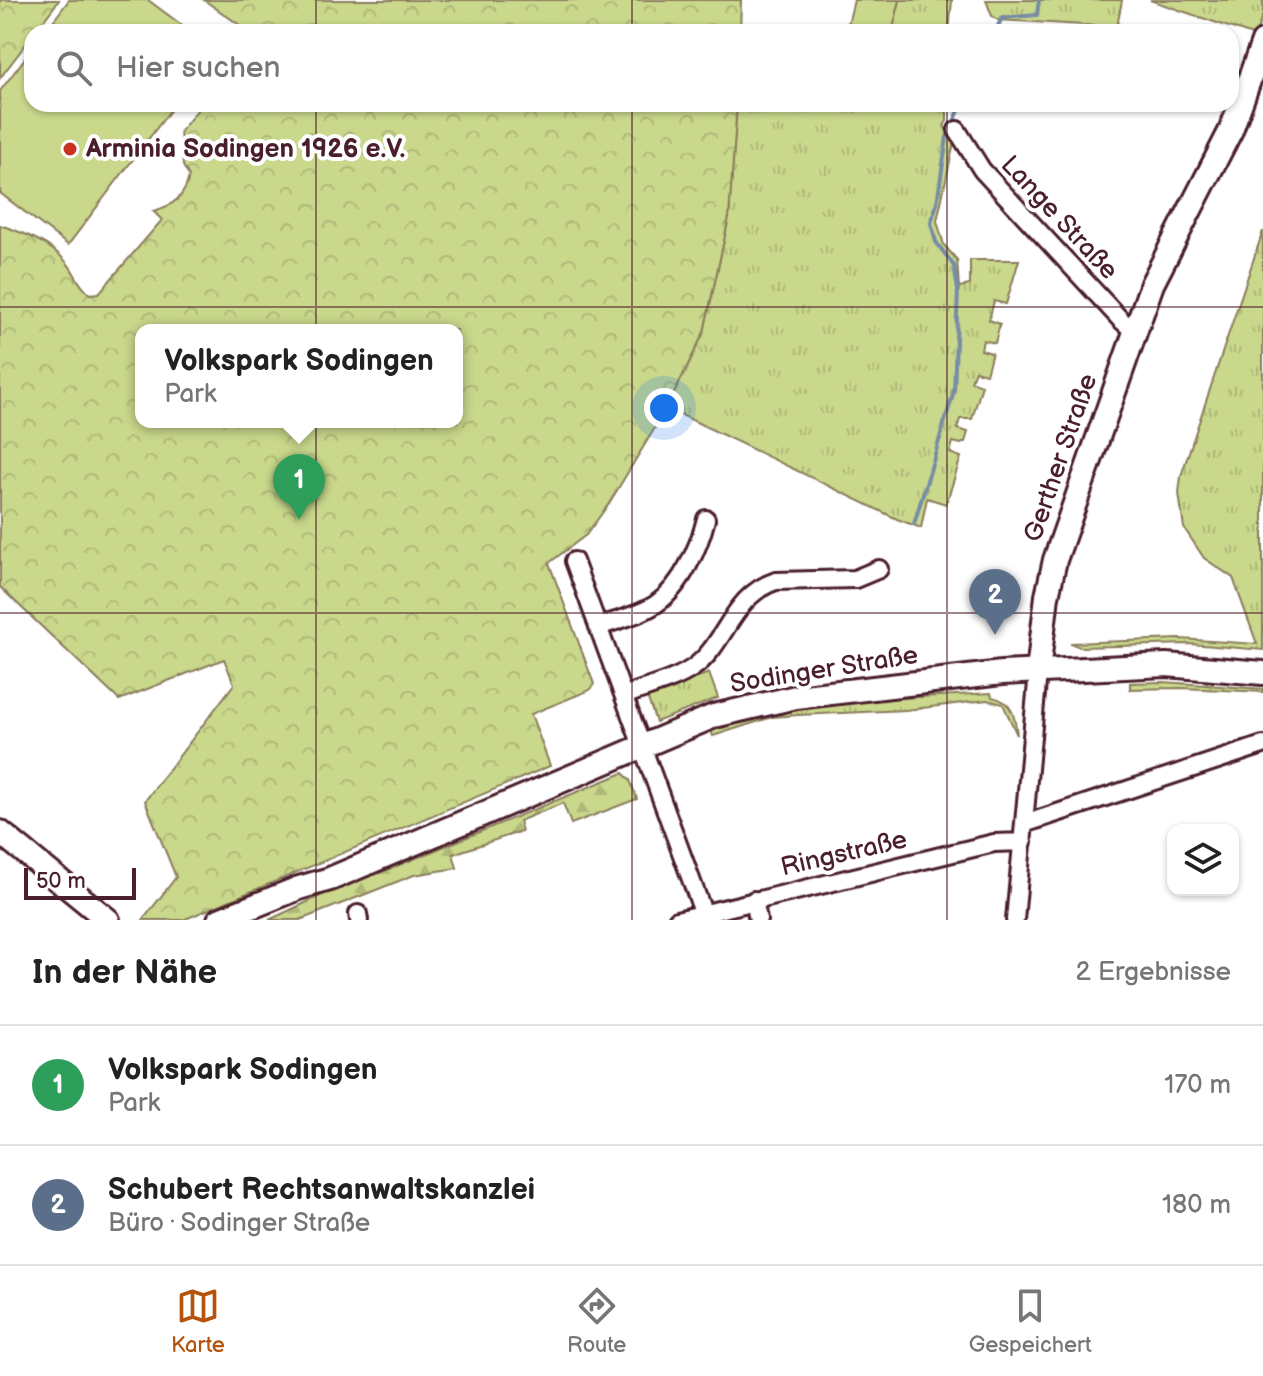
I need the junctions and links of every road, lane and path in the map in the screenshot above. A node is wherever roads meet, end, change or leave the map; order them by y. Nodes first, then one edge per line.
1 (1263, 42) edge
2 (1239, 108) edge
3 (1238, 112) edge
4 (957, 130) dead end
5 (1135, 332) junction
6 (706, 519) dead end
7 (574, 561) dead end
8 (879, 569) dead end
9 (598, 627) junction
10 (1038, 672) junction
11 (1263, 673) edge
12 (624, 696) junction
13 (1263, 745) edge
14 (642, 747) junction
15 (1024, 824) junction
16 (0, 832) edge
17 (1023, 842) junction
18 (330, 879) junction
19 (754, 900) junction
20 (703, 912) junction
21 (108, 920) edge
22 (219, 920) edge
23 (255, 920) edge
24 (677, 920) edge
25 (758, 920) edge
26 (1015, 920) edge

1 - 2 main road, Gerther Straße
3 - 5 main road, Gerther Straße
4 - 5 street, Lange Straße
5 - 10 main road, Gerther Straße
6 - 9 street
7 - 9 street
8 - 12 street
9 - 12 street
10 - 11 main road, Sodinger Straße
10 - 14 main road, Sodinger Straße
10 - 15 street, Gerther Straße
12 - 14 street
13 - 15 street
14 - 18 main road, Sodinger Straße
14 - 20 street
15 - 17 street, Gerther Straße
16 - 21 main road
17 - 19 street, Ringstraße
17 - 26 street, Gerther Straße
18 - 22 main road, Sodinger Straße
18 - 23 main road, Sodinger Straße
19 - 20 street, Ringstraße
19 - 25 street
20 - 24 street, Ringstraße

